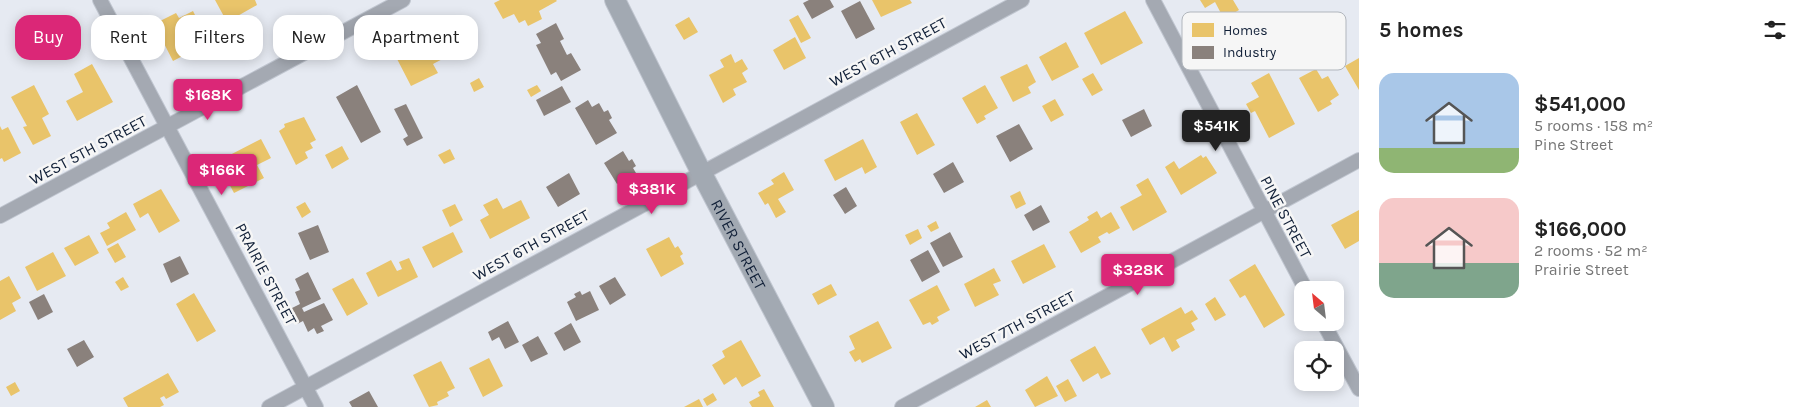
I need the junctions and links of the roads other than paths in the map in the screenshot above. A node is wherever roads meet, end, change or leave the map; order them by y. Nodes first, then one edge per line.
1 (100, 0) edge
2 (403, 0) edge
3 (615, 0) edge
4 (1022, 0) edge
5 (1153, 0) edge
6 (1182, 55) edge
7 (1190, 70) edge
8 (169, 126) junction
9 (1359, 160) edge
10 (701, 172) junction
11 (1264, 212) junction
12 (0, 216) edge
13 (1301, 281) edge
14 (1328, 331) edge
15 (306, 387) junction
16 (1359, 389) edge
17 (269, 407) edge
18 (316, 407) edge
19 (824, 407) edge
20 (902, 407) edge

1 - 8 street, PRAIRIE STREET
2 - 8 street, WEST 5TH STREET
3 - 10 street, RIVER STREET
4 - 10 street, WEST 6TH STREET
5 - 6 street, PINE STREET
7 - 11 street, PINE STREET
8 - 12 street, WEST 5TH STREET
8 - 15 street, PRAIRIE STREET
9 - 11 street, WEST 7TH STREET
10 - 15 street, WEST 6TH STREET
10 - 19 street, RIVER STREET
11 - 13 street, PINE STREET
11 - 20 street, WEST 7TH STREET
14 - 16 street
15 - 17 street, WEST 6TH STREET
15 - 18 street, PRAIRIE STREET

